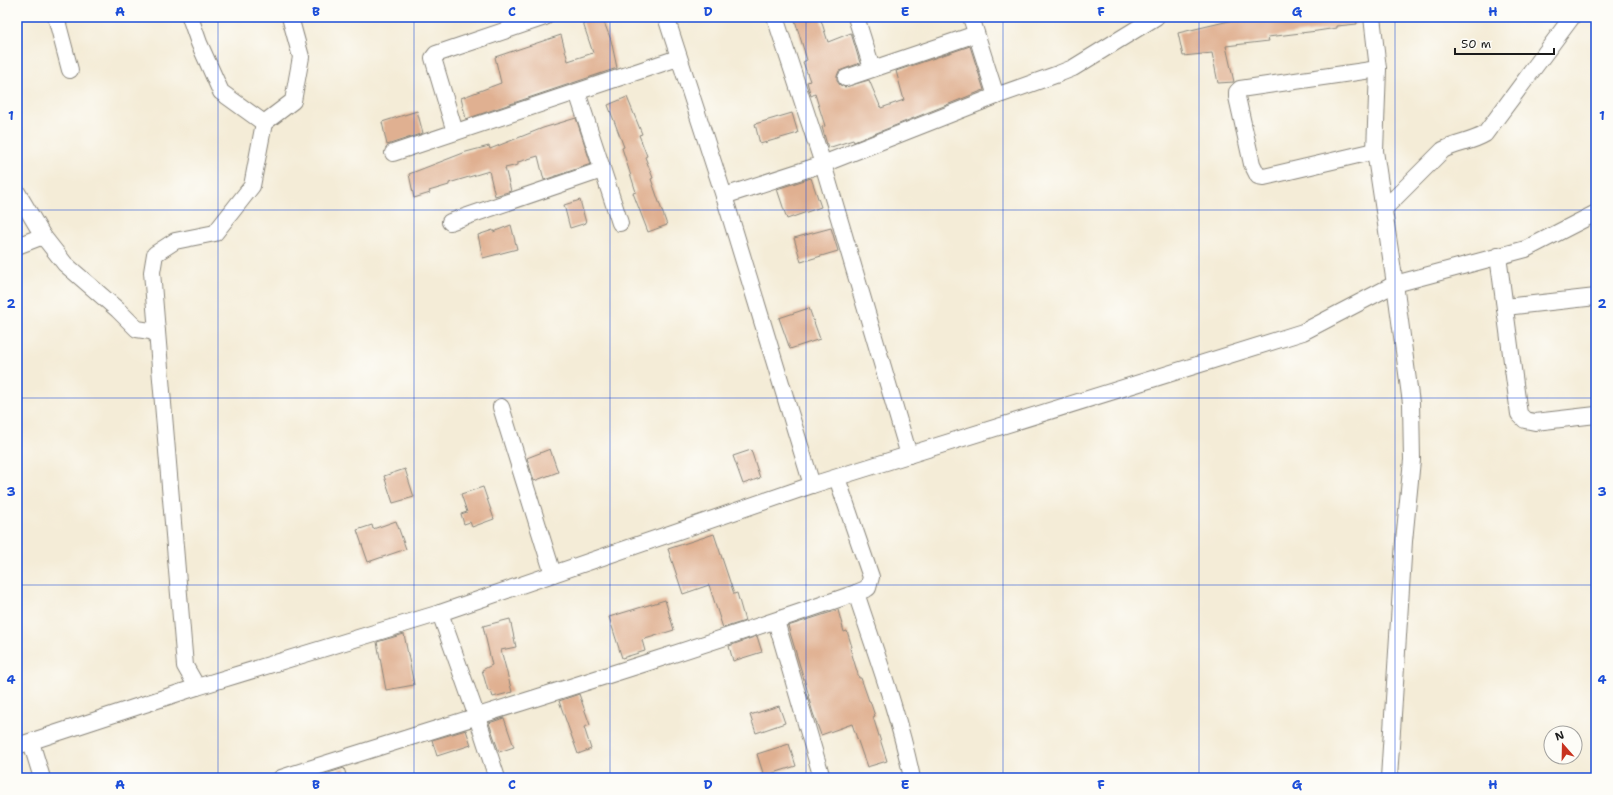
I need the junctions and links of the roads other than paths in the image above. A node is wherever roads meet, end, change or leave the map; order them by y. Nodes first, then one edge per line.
1 (56, 17) edge
2 (190, 17) edge
3 (290, 17) edge
4 (545, 17) edge
5 (666, 17) edge
6 (775, 17) edge
7 (856, 17) edge
8 (971, 17) edge
9 (1156, 17) edge
10 (1372, 17) edge
11 (1572, 17) edge
12 (976, 34) junction
13 (678, 58) junction
14 (872, 68) junction
15 (1378, 69) junction
16 (70, 70) dead end
17 (846, 78) dead end
18 (577, 92) junction
19 (996, 96) junction
20 (264, 123) junction
21 (455, 132) junction
22 (1375, 151) junction
23 (392, 153) dead end
24 (822, 164) junction
25 (602, 170) junction
26 (17, 192) edge
27 (724, 196) junction
28 (1384, 209) junction
29 (1596, 213) edge
30 (450, 222) dead end
31 (620, 223) dead end
32 (43, 236) junction
33 (17, 246) edge
34 (1498, 256) junction
35 (1395, 284) junction
36 (1596, 297) edge
37 (1504, 307) junction
38 (157, 332) junction
39 (501, 407) dead end
40 (1596, 415) edge
41 (909, 455) junction
42 (837, 478) junction
43 (812, 485) junction
44 (553, 574) junction
45 (856, 593) junction
46 (440, 613) junction
47 (776, 621) junction
48 (197, 687) junction
49 (477, 717) junction
50 (24, 744) edge
51 (42, 778) edge
52 (281, 778) edge
53 (497, 778) edge
54 (822, 778) edge
55 (912, 778) edge
56 (1389, 778) edge

1 - 16 street
2 - 20 street
3 - 20 street
4 - 21 street
5 - 13 street
6 - 24 street
7 - 14 street
8 - 12 street
9 - 19 street
10 - 15 street
11 - 28 street
12 - 14 street
12 - 19 street
13 - 18 street
13 - 27 street
14 - 17 street
15 - 22 street
15 - 22 street
18 - 21 street
18 - 25 street
19 - 24 street
20 - 38 street
21 - 23 street
22 - 28 street
24 - 27 street
24 - 41 street
25 - 30 street
25 - 31 street
26 - 32 street
27 - 43 street
28 - 35 street
29 - 34 street
32 - 33 street
32 - 38 street
34 - 35 street
34 - 37 street
35 - 41 street
35 - 56 street
36 - 37 street
37 - 40 street
38 - 48 street
39 - 44 street
41 - 42 street
42 - 43 street
42 - 45 street
43 - 44 street
44 - 46 street
45 - 47 street
45 - 55 street
46 - 48 street
46 - 49 street
47 - 49 street
47 - 54 street
48 - 50 street
49 - 52 street
49 - 53 street
50 - 51 street

